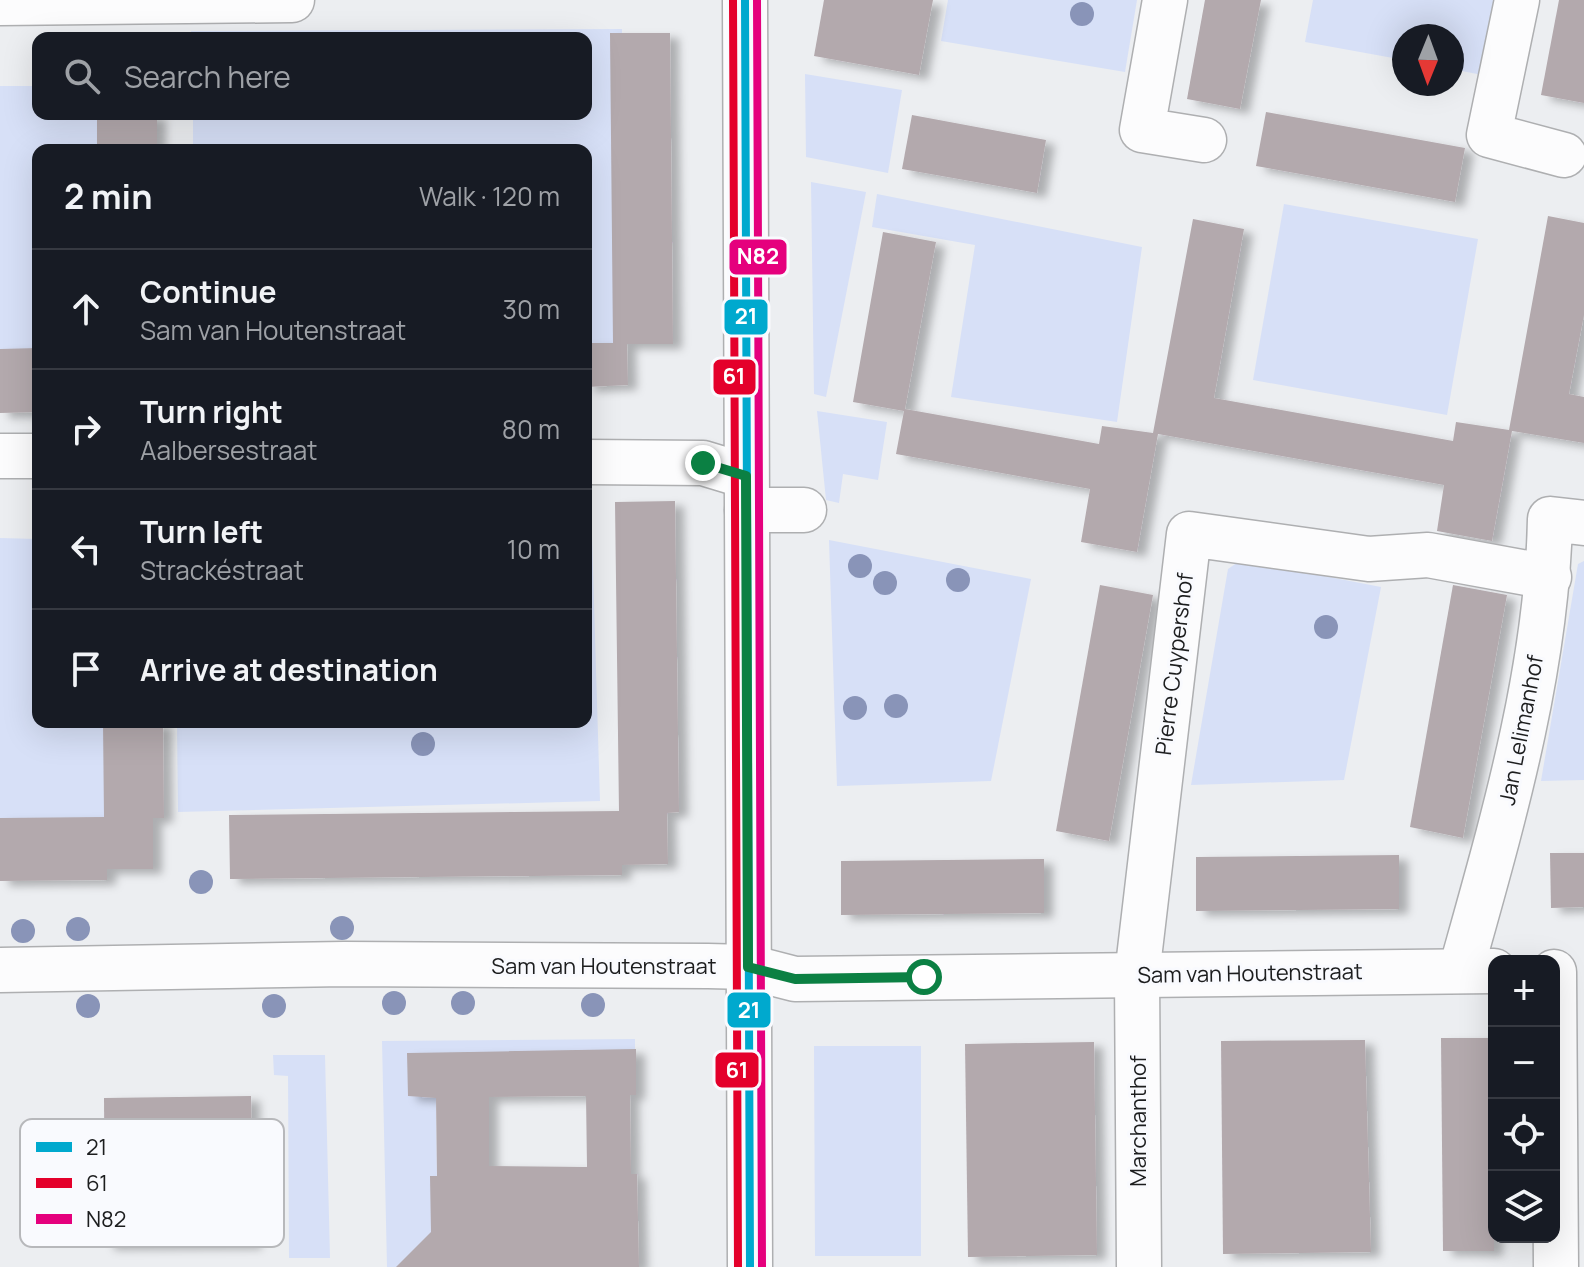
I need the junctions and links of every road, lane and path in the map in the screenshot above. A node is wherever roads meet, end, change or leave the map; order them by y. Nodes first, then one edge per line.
1 (292, 0) edge
2 (745, 0) edge
3 (1165, 0) edge
4 (1517, 0) edge
5 (0, 3) edge
6 (1204, 140) dead end
7 (1564, 155) dead end
8 (0, 456) edge
9 (32, 456) edge
10 (592, 462) edge
11 (747, 493) junction
12 (804, 510) dead end
13 (1584, 523) edge
14 (1549, 577) junction
15 (748, 967) junction
16 (0, 970) edge
17 (1478, 970) edge
18 (1560, 972) edge
19 (1584, 972) edge
20 (1137, 975) junction
21 (1554, 1027) edge
22 (750, 1267) edge
23 (1139, 1267) edge
24 (1556, 1267) edge

1 - 5 street
2 - 11 street
3 - 6 street
4 - 7 street
8 - 9 street
10 - 11 street
11 - 12 street
11 - 15 street
13 - 14 street, Jan Lelimanhof
14 - 17 street, Jan Lelimanhof
14 - 20 street, Pierre Cuypershof
15 - 16 street, Sam van Houtenstraat
15 - 20 street, Sam van Houtenstraat
15 - 22 street
17 - 20 street, Sam van Houtenstraat
18 - 19 street
20 - 23 street, Marchanthof
21 - 24 street

